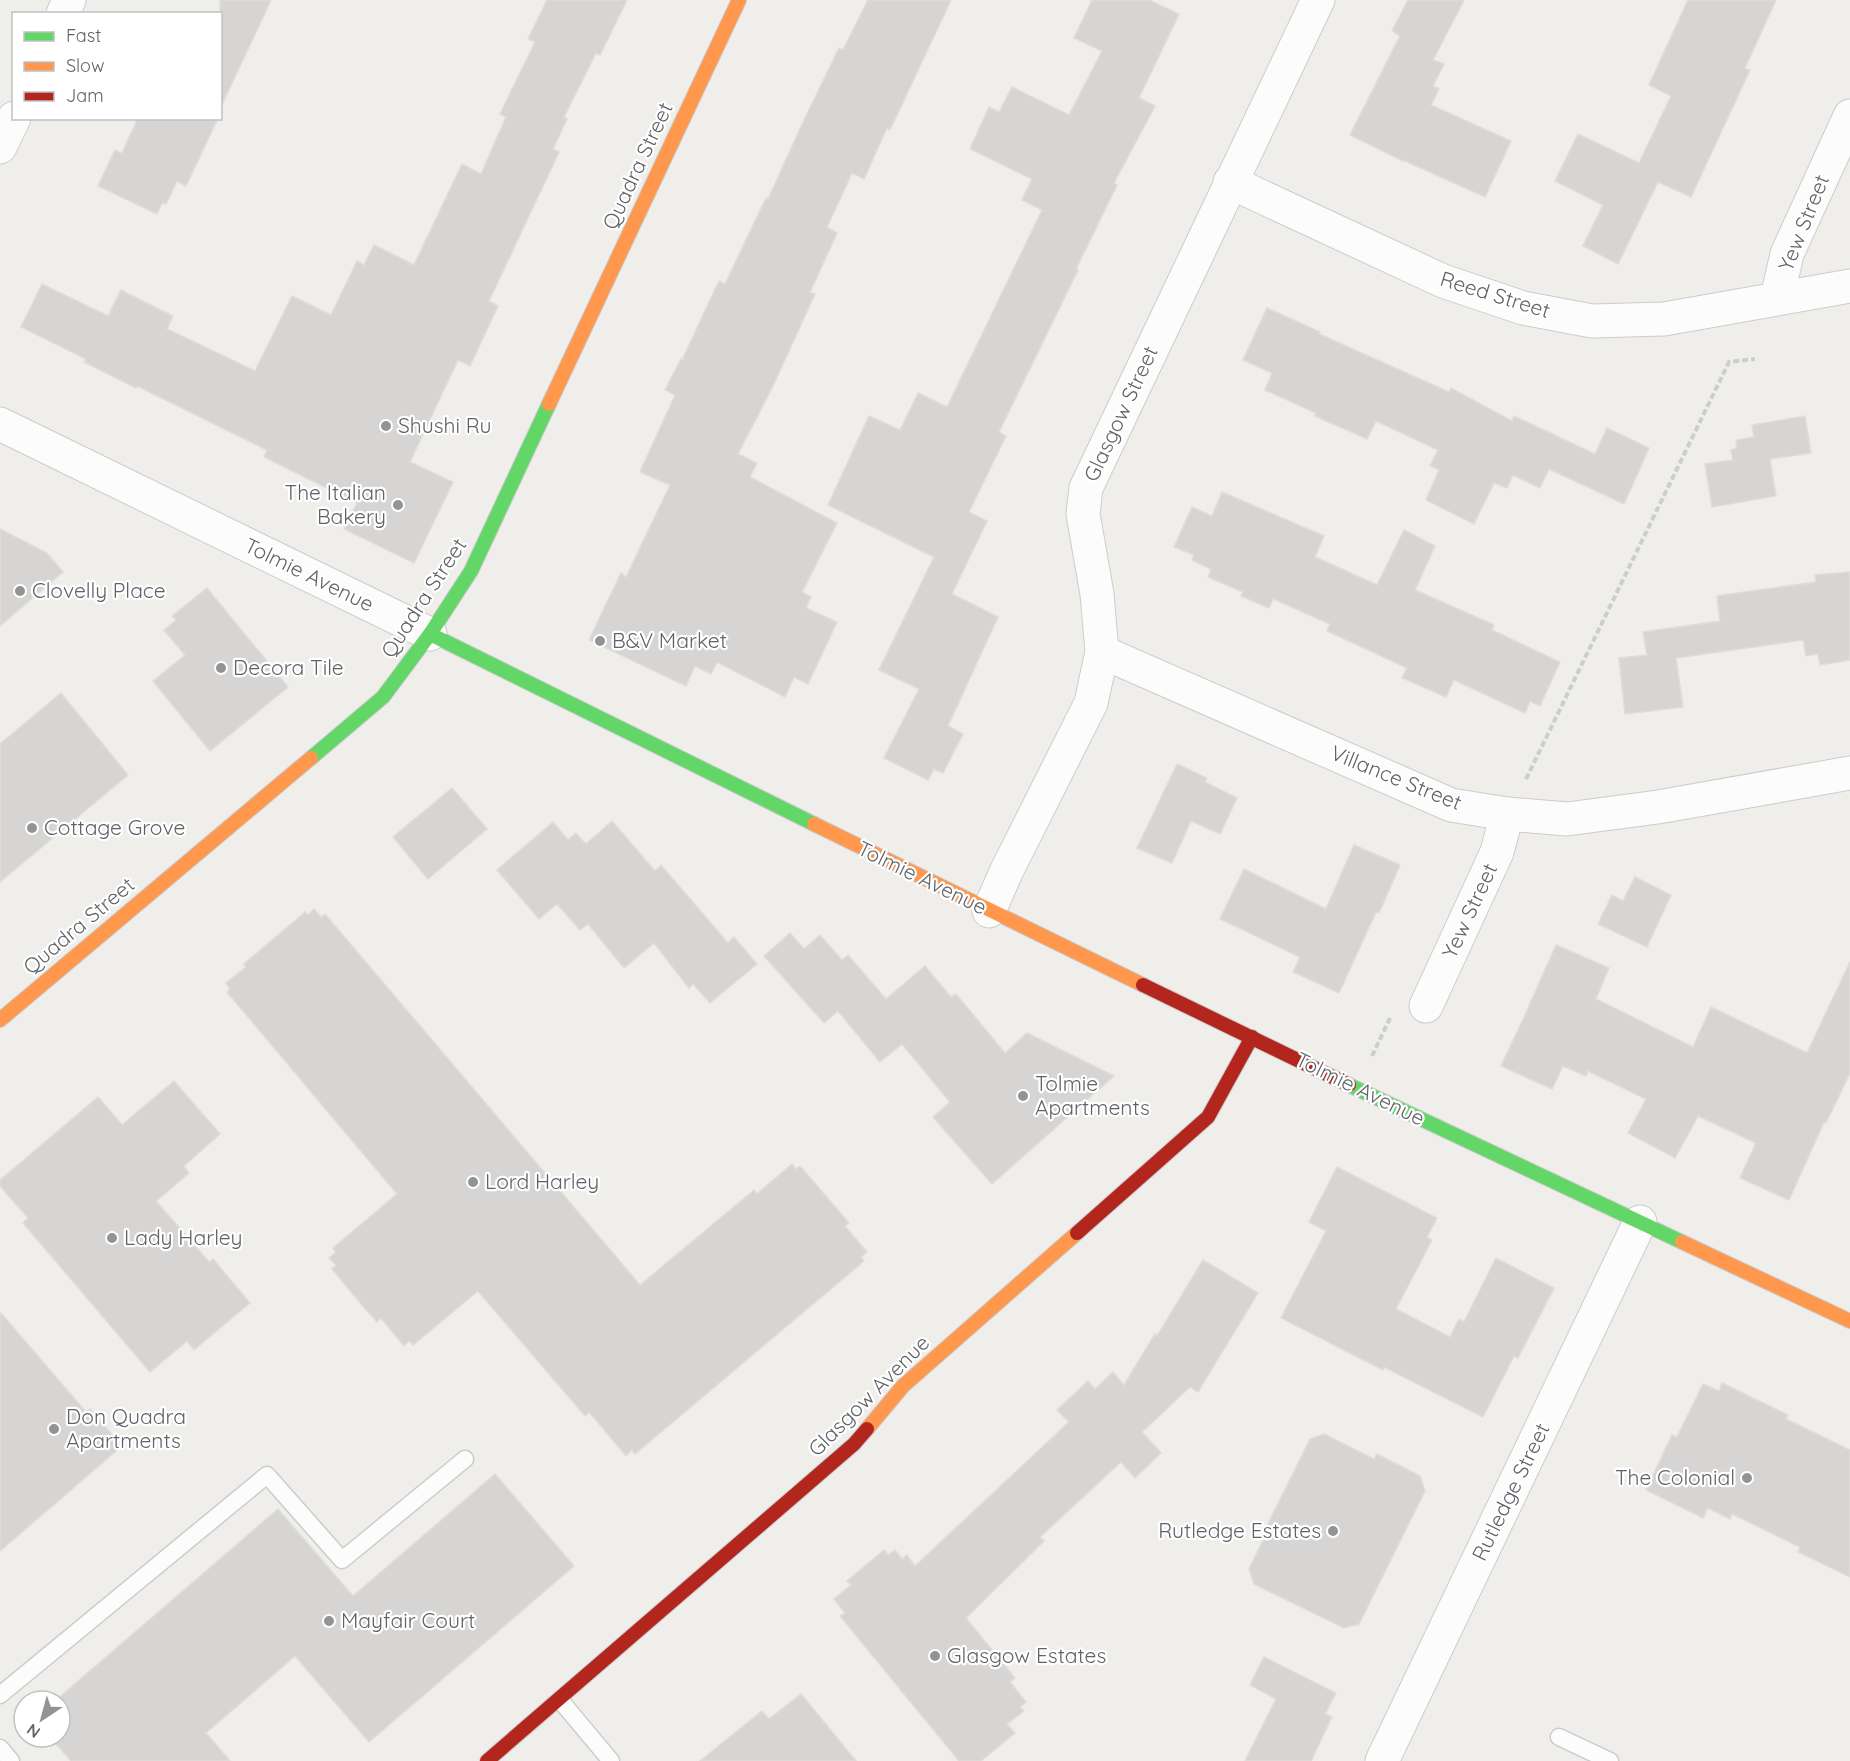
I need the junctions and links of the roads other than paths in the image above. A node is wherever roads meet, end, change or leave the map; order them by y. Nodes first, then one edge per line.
1 (740, 0) edge
2 (1318, 0) edge
3 (1850, 116) edge
4 (13, 120) edge
5 (0, 147) edge
6 (1230, 182) junction
7 (1850, 286) edge
8 (1777, 298) junction
9 (0, 424) edge
10 (430, 634) junction
11 (1102, 652) junction
12 (1850, 773) edge
13 (1507, 814) junction
14 (989, 911) junction
15 (1426, 1006) dead end
16 (0, 1020) edge
17 (1252, 1037) junction
18 (1640, 1222) junction
19 (1849, 1319) edge
20 (465, 1459) dead end
21 (0, 1695) edge
22 (560, 1700) junction
23 (1559, 1737) dead end
24 (0, 1748) edge
25 (11, 1761) edge
26 (487, 1761) edge
27 (611, 1761) edge
28 (1382, 1761) edge
29 (1610, 1761) edge

1 - 10 street, Quadra Street
2 - 6 street, Glasgow Street
3 - 8 street, Yew Street
4 - 5 street
6 - 8 street, Reed Street
6 - 11 street, Glasgow Street
7 - 8 street, Reed Street
9 - 10 street, Tolmie Avenue
10 - 14 street, Tolmie Avenue
10 - 16 street, Quadra Street
11 - 13 street, Villance Street
11 - 14 street, Glasgow Street
12 - 13 street, Villance Street
13 - 15 street, Yew Street
14 - 17 street, Tolmie Avenue
17 - 18 street, Tolmie Avenue
17 - 22 street, Glasgow Avenue
18 - 19 street, Tolmie Avenue
18 - 28 street, Rutledge Street
20 - 21 lane
22 - 26 street, Glasgow Avenue
22 - 27 lane
23 - 29 lane
24 - 25 lane

